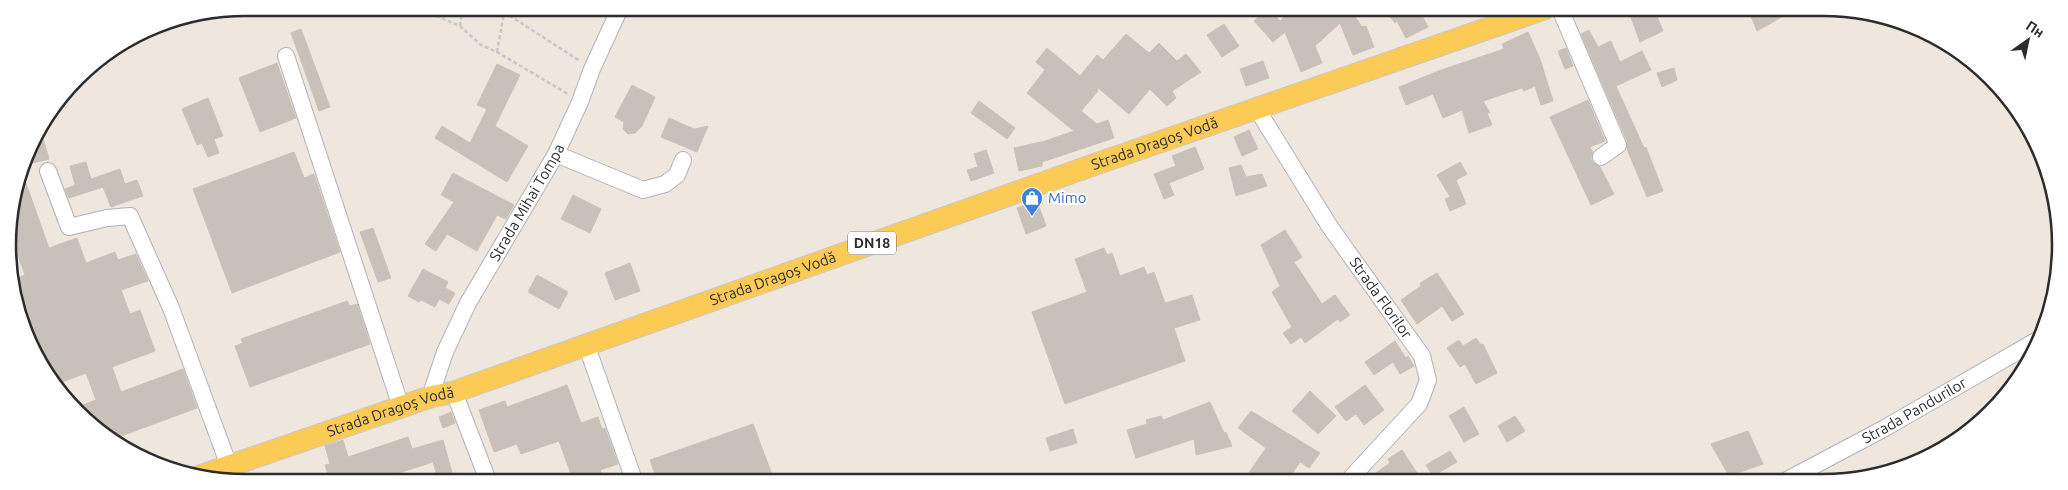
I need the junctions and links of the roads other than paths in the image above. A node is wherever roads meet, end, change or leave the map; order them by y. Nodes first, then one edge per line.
1 (616, 16) edge
2 (1524, 16) edge
3 (1563, 16) edge
4 (286, 56) dead end
5 (1258, 109) junction
6 (556, 154) junction
7 (1600, 157) dead end
8 (683, 160) dead end
9 (48, 171) dead end
10 (586, 344) junction
11 (2029, 345) edge
12 (454, 392) junction
13 (430, 397) junction
14 (400, 407) junction
15 (229, 466) junction
16 (213, 472) edge
17 (485, 474) edge
18 (632, 474) edge
19 (1355, 474) edge
20 (1798, 474) edge

1 - 6 street, Strada Mihai Tompa
2 - 5 main road, Strada Dragoș Vodă / DN18
3 - 7 street
4 - 14 street
5 - 10 main road, Strada Dragoș Vodă / DN18
5 - 19 street, Strada Florilor
6 - 8 street
6 - 13 street, Strada Mihai Tompa
9 - 15 street
10 - 12 main road, Strada Dragoș Vodă / DN18
10 - 18 street
11 - 20 street, Strada Pandurilor
12 - 13 main road, Strada Dragoș Vodă / DN18
12 - 17 street
13 - 14 main road, Strada Dragoș Vodă / DN18
14 - 15 main road, Strada Dragoș Vodă / DN18
15 - 16 main road, Strada Dragoș Vodă / DN18

